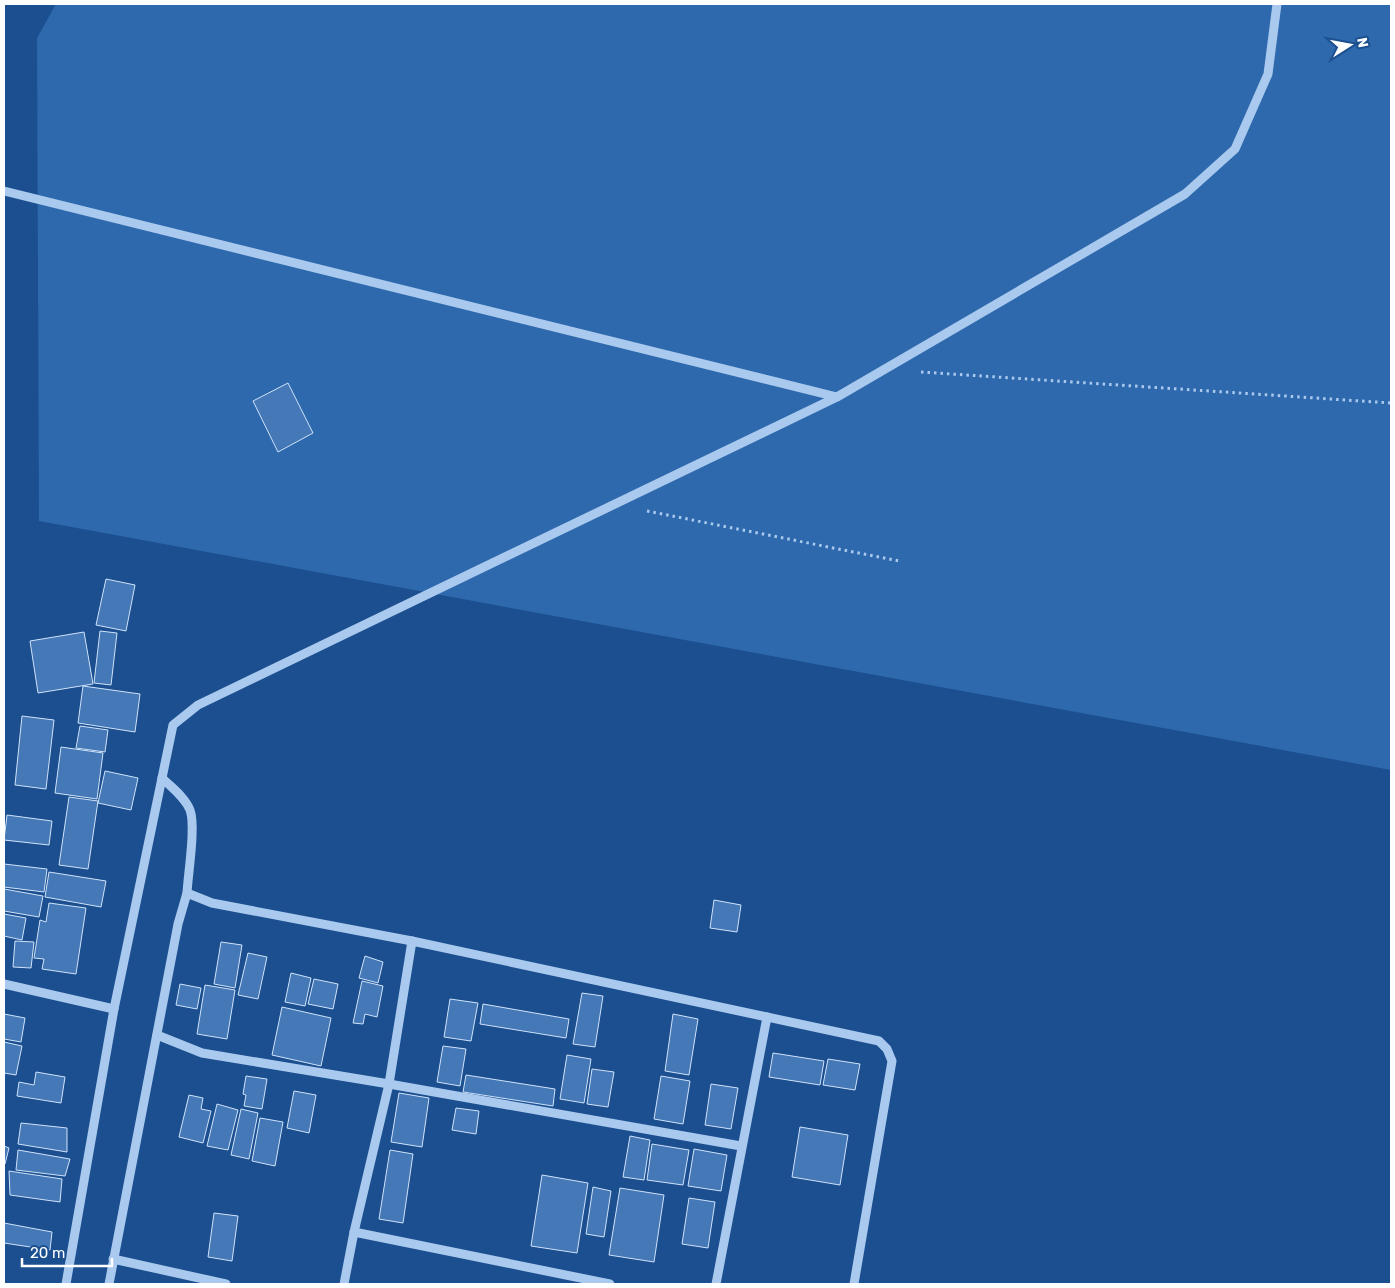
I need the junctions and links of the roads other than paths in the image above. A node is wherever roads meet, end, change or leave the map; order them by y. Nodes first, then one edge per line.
1 (1277, 4) edge
2 (4, 191) edge
3 (837, 397) junction
4 (162, 778) junction
5 (187, 893) junction
6 (412, 940) junction
7 (4, 984) edge
8 (114, 1009) junction
9 (767, 1017) junction
10 (157, 1035) junction
11 (390, 1084) junction
12 (741, 1146) junction
13 (354, 1232) junction
14 (113, 1259) junction
15 (66, 1284) edge
16 (109, 1284) edge
17 (226, 1284) edge
18 (344, 1284) edge
19 (610, 1284) edge
20 (716, 1284) edge
21 (854, 1284) edge

1 - 3 street
2 - 3 street
3 - 4 street
4 - 5 street
4 - 8 street
5 - 6 street
5 - 10 street
6 - 9 street
6 - 11 street
7 - 8 street
8 - 15 street
9 - 12 street
9 - 21 street
10 - 11 street
10 - 14 street
11 - 12 street
11 - 13 street
12 - 20 street
13 - 18 street
13 - 19 street
14 - 16 street
14 - 17 street

